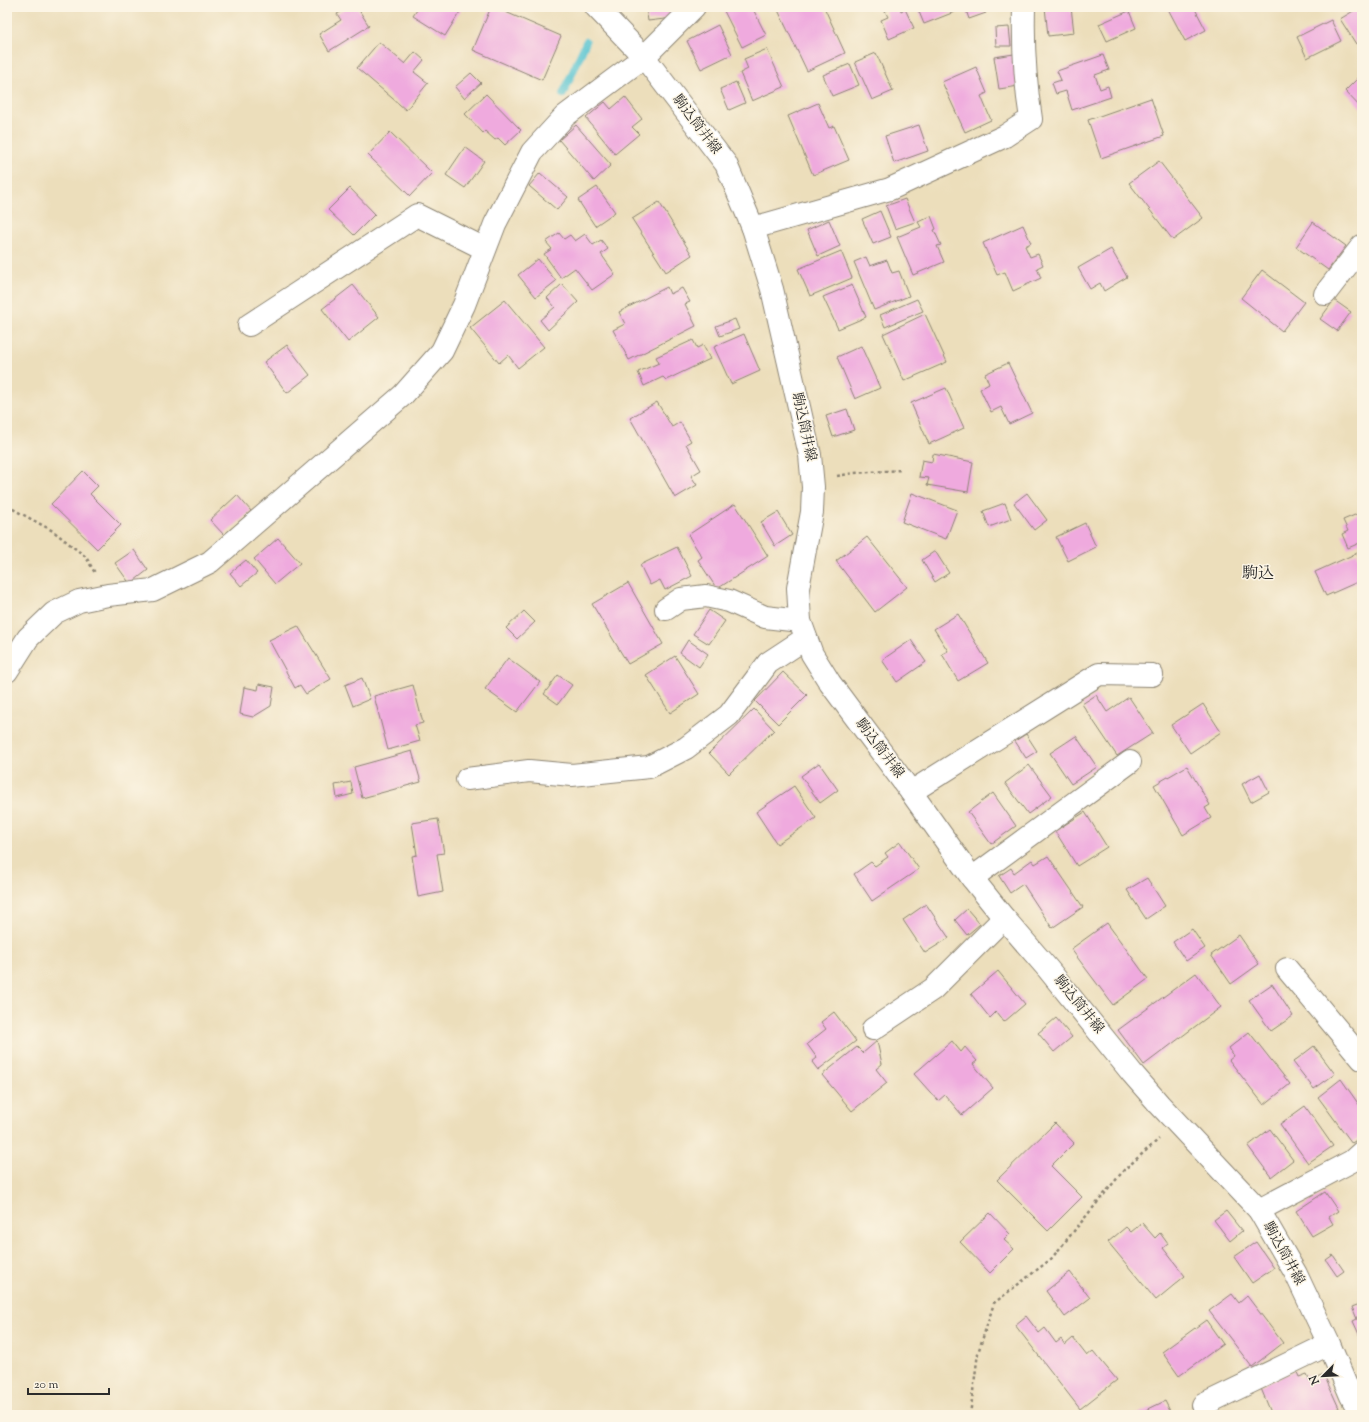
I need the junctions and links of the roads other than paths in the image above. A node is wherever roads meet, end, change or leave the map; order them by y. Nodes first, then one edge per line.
1 (694, 7) edge
2 (1024, 7) edge
3 (602, 10) edge
4 (644, 57) junction
5 (753, 228) junction
6 (1362, 246) edge
7 (485, 249) junction
8 (1325, 294) dead end
9 (249, 325) dead end
10 (666, 609) dead end
11 (803, 629) junction
12 (7, 671) edge
13 (1152, 675) dead end
14 (1130, 762) dead end
15 (467, 779) dead end
16 (911, 792) junction
17 (972, 878) junction
18 (1004, 918) junction
19 (1287, 969) dead end
20 (873, 1029) dead end
21 (1362, 1059) edge
22 (1362, 1152) edge
23 (1259, 1210) junction
24 (1329, 1344) junction
25 (1203, 1405) dead end
26 (1361, 1415) edge

1 - 4 street
2 - 5 street
3 - 4 street, 駒込筒井線
4 - 5 street, 駒込筒井線
4 - 7 street
5 - 11 street, 駒込筒井線
6 - 8 street
7 - 9 street
7 - 12 street
10 - 11 street
11 - 15 street
11 - 16 street, 駒込筒井線
13 - 16 street
14 - 17 street
16 - 17 street, 駒込筒井線
17 - 18 street, 駒込筒井線
18 - 20 street
18 - 23 street, 駒込筒井線
19 - 21 street
22 - 23 street
23 - 24 street, 駒込筒井線
24 - 25 street
24 - 26 street, 駒込筒井線

